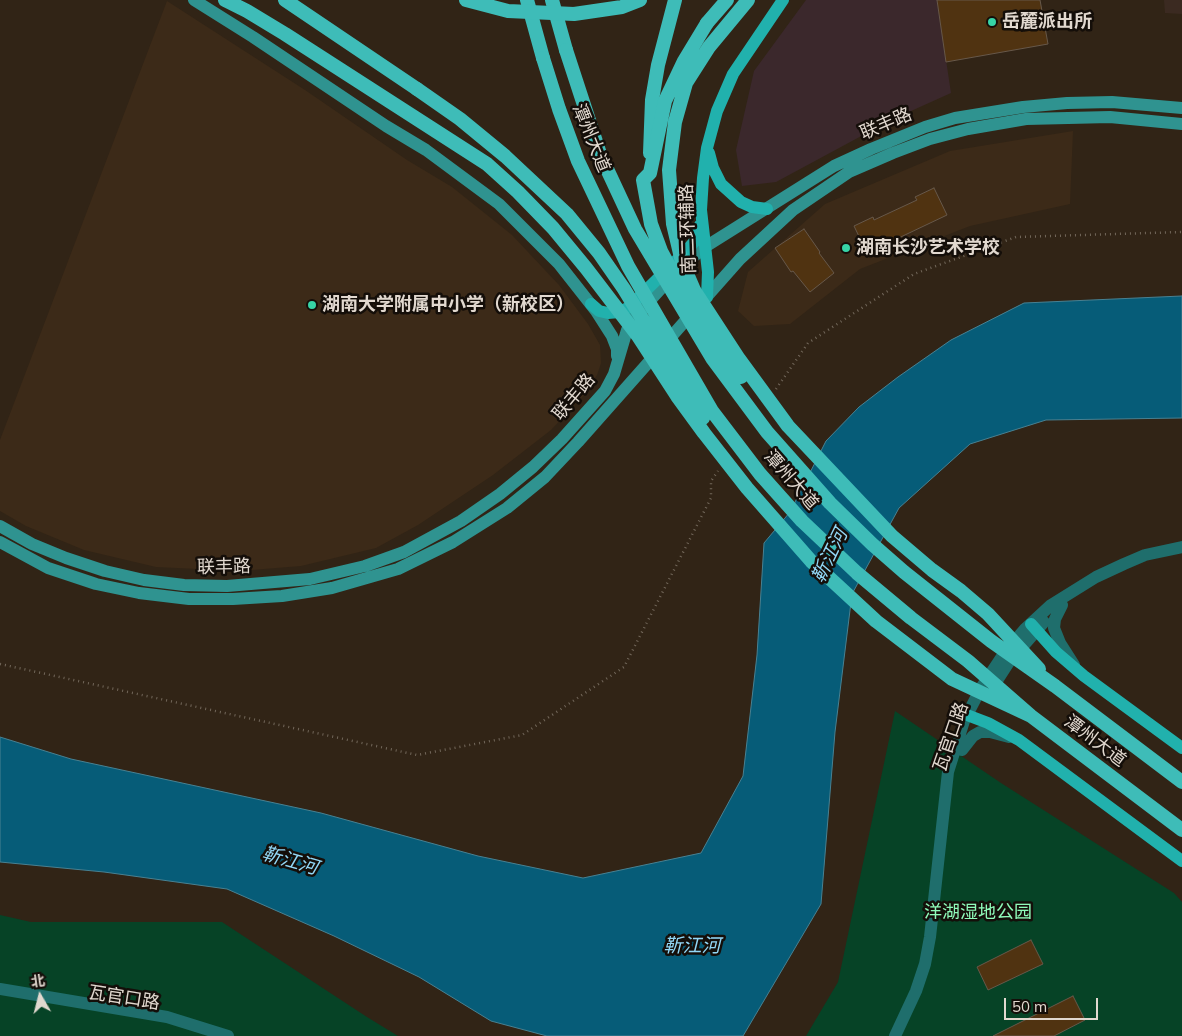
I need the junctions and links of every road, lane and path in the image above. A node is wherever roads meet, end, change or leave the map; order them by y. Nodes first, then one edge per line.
1 (194, 0) edge
2 (224, 0) edge
3 (285, 0) edge
4 (466, 0) edge
5 (527, 0) edge
6 (552, 0) edge
7 (640, 0) edge
8 (675, 0) edge
9 (726, 0) edge
10 (748, 0) edge
11 (784, 0) edge
12 (1182, 108) edge
13 (1182, 124) edge
14 (708, 148) junction
15 (650, 174) junction
16 (767, 209) junction
17 (701, 210) junction
18 (1182, 232) edge
19 (705, 247) junction
20 (707, 297) junction
21 (591, 304) junction
22 (618, 362) junction
23 (774, 392) dead end
24 (788, 426) junction
25 (727, 467) junction
26 (0, 526) edge
27 (0, 542) edge
28 (1182, 547) edge
29 (1182, 554) edge
30 (1062, 605) junction
31 (1034, 627) junction
32 (0, 664) edge
33 (1084, 676) junction
34 (1055, 686) junction
35 (1031, 716) junction
36 (970, 717) junction
37 (1019, 740) junction
38 (1182, 748) edge
39 (962, 750) junction
40 (1182, 782) edge
41 (1182, 830) edge
42 (1182, 861) edge
43 (0, 989) edge
44 (0, 995) edge
45 (212, 1036) edge
46 (228, 1036) edge
47 (895, 1036) edge
48 (904, 1036) edge

1 - 21 main road
2 - 25 highway, bridge
3 - 25 highway, bridge
4 - 7 highway, bridge
5 - 35 highway, 潭州大道, bridge
6 - 34 highway, 潭州大道, bridge
8 - 15 highway, bridge
9 - 15 highway, bridge
10 - 24 highway, bridge
11 - 14 main road, 南二环辅路
12 - 16 main road, 联丰路
13 - 20 main road, 联丰路
14 - 16 main road
14 - 17 main road, 南二环辅路
15 - 24 highway, bridge
16 - 19 main road, 联丰路
17 - 19 main road, 南二环辅路
17 - 21 main road
18 - 23 path
19 - 20 main road, 南二环辅路
19 - 22 main road, 联丰路
20 - 27 main road, 联丰路
21 - 22 main road
22 - 26 main road, 联丰路
24 - 34 highway, bridge
25 - 32 path
25 - 35 highway, bridge
28 - 31 street
29 - 30 street, 瓦官口路
30 - 31 street, 瓦官口路
30 - 33 street
31 - 33 main road
31 - 36 street, 瓦官口路
33 - 38 main road
34 - 40 highway, bridge
35 - 41 highway, 潭州大道, bridge
36 - 37 main road
36 - 39 street, 瓦官口路
36 - 47 street
37 - 39 street
37 - 42 main road
39 - 48 street, 瓦官口路
43 - 46 street
44 - 45 street, 瓦官口路

